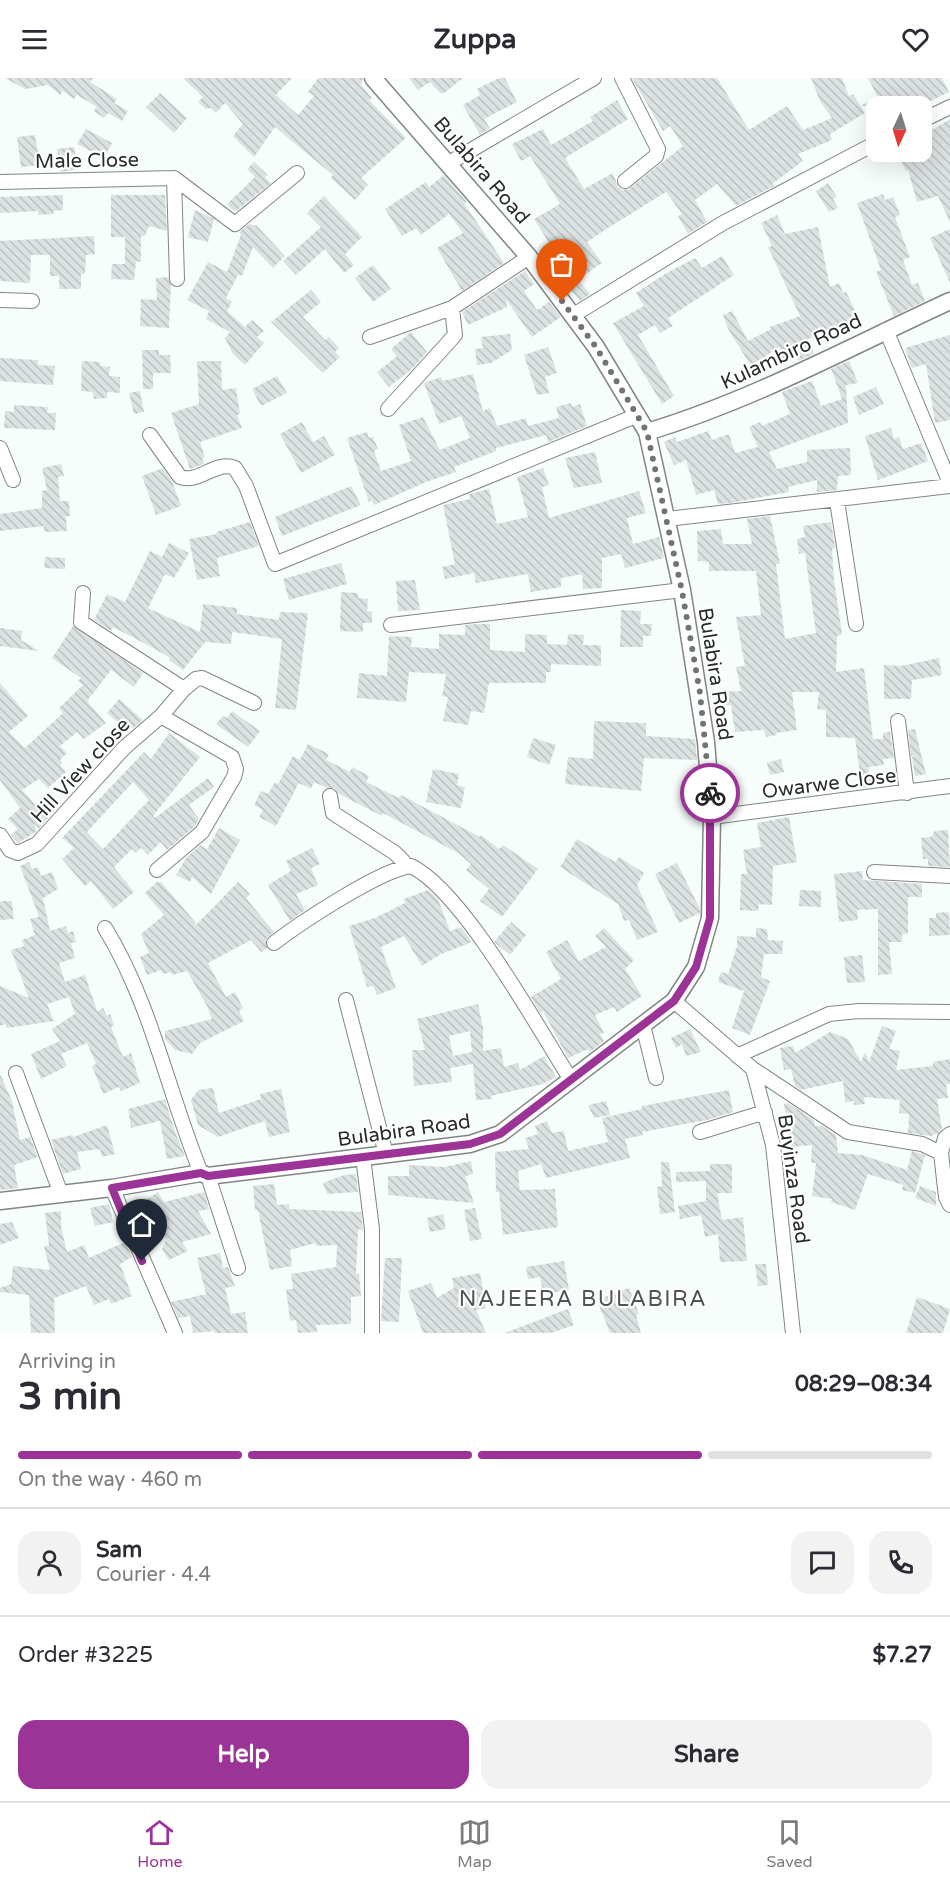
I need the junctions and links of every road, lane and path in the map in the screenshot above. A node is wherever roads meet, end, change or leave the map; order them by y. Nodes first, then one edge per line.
1 (373, 78) edge
2 (594, 78) edge
3 (622, 78) edge
4 (950, 107) edge
5 (932, 116) edge
6 (866, 148) edge
7 (449, 164) junction
8 (297, 173) dead end
9 (174, 178) junction
10 (625, 181) dead end
11 (0, 182) edge
12 (529, 257) junction
13 (177, 279) dead end
14 (0, 300) edge
15 (32, 301) dead end
16 (950, 301) edge
17 (452, 308) junction
18 (572, 316) junction
19 (886, 330) junction
20 (370, 337) dead end
21 (388, 409) dead end
22 (638, 415) junction
23 (647, 432) junction
24 (150, 435) dead end
25 (0, 448) edge
26 (13, 480) dead end
27 (950, 485) edge
28 (837, 501) junction
29 (667, 519) junction
30 (682, 591) junction
31 (83, 593) dead end
32 (856, 624) dead end
33 (391, 625) dead end
34 (184, 689) junction
35 (254, 703) dead end
36 (161, 716) junction
37 (898, 721) dead end
38 (949, 788) edge
39 (907, 793) junction
40 (330, 796) dead end
41 (712, 817) junction
42 (0, 835) edge
43 (404, 867) junction
44 (157, 870) dead end
45 (874, 872) dead end
46 (950, 876) edge
47 (105, 928) dead end
48 (274, 943) dead end
49 (346, 1000) dead end
50 (674, 1001) junction
51 (950, 1012) edge
52 (643, 1025) junction
53 (737, 1056) junction
54 (753, 1069) junction
55 (16, 1073) dead end
56 (656, 1078) dead end
57 (571, 1080) junction
58 (765, 1112) junction
59 (700, 1132) dead end
60 (950, 1134) edge
61 (941, 1153) junction
62 (386, 1154) junction
63 (363, 1157) junction
64 (205, 1175) junction
65 (112, 1188) junction
66 (61, 1194) junction
67 (0, 1201) edge
68 (950, 1205) edge
69 (237, 1268) dead end
70 (175, 1333) edge
71 (372, 1333) edge
72 (792, 1333) edge

1 - 7 street, Bulabira Road
2 - 7 street
3 - 10 street
4 - 5 street
6 - 18 street
7 - 12 street, Bulabira Road
8 - 9 street
9 - 11 street, Male Close
9 - 13 street
12 - 17 street
12 - 18 street, Bulabira Road
14 - 15 street
16 - 19 street, Kulambiro Road
17 - 20 street
17 - 21 street
18 - 22 street, Bulabira Road
19 - 23 street, Kulambiro Road
19 - 27 street
22 - 23 street, Bulabira Road
22 - 24 street
23 - 29 street, Bulabira Road
25 - 26 street
27 - 28 street
28 - 29 street
28 - 32 street
29 - 30 street, Bulabira Road
30 - 33 street
30 - 41 street, Bulabira Road
31 - 34 street
34 - 35 street
34 - 36 street, Hill View close
36 - 42 street, Hill View close
36 - 44 street
37 - 39 street
38 - 39 street, Owarwe Close
39 - 41 street, Owarwe Close
40 - 43 street
41 - 50 street, Bulabira Road
43 - 48 street
43 - 57 street
45 - 46 street
47 - 64 street
49 - 62 street
50 - 52 street, Bulabira Road
50 - 53 street
51 - 53 street
52 - 56 street
52 - 57 street, Bulabira Road
53 - 54 street
54 - 58 street, Buyinza Road
54 - 61 street
55 - 66 street
57 - 62 street, Bulabira Road
58 - 59 street
58 - 72 street, Buyinza Road
60 - 61 street
61 - 68 street
62 - 63 street, Bulabira Road
63 - 64 street, Bulabira Road
63 - 71 street
64 - 65 street, Bulabira Road
64 - 69 street
65 - 66 street, Bulabira Road
65 - 70 street
66 - 67 street, Bulabira Road

